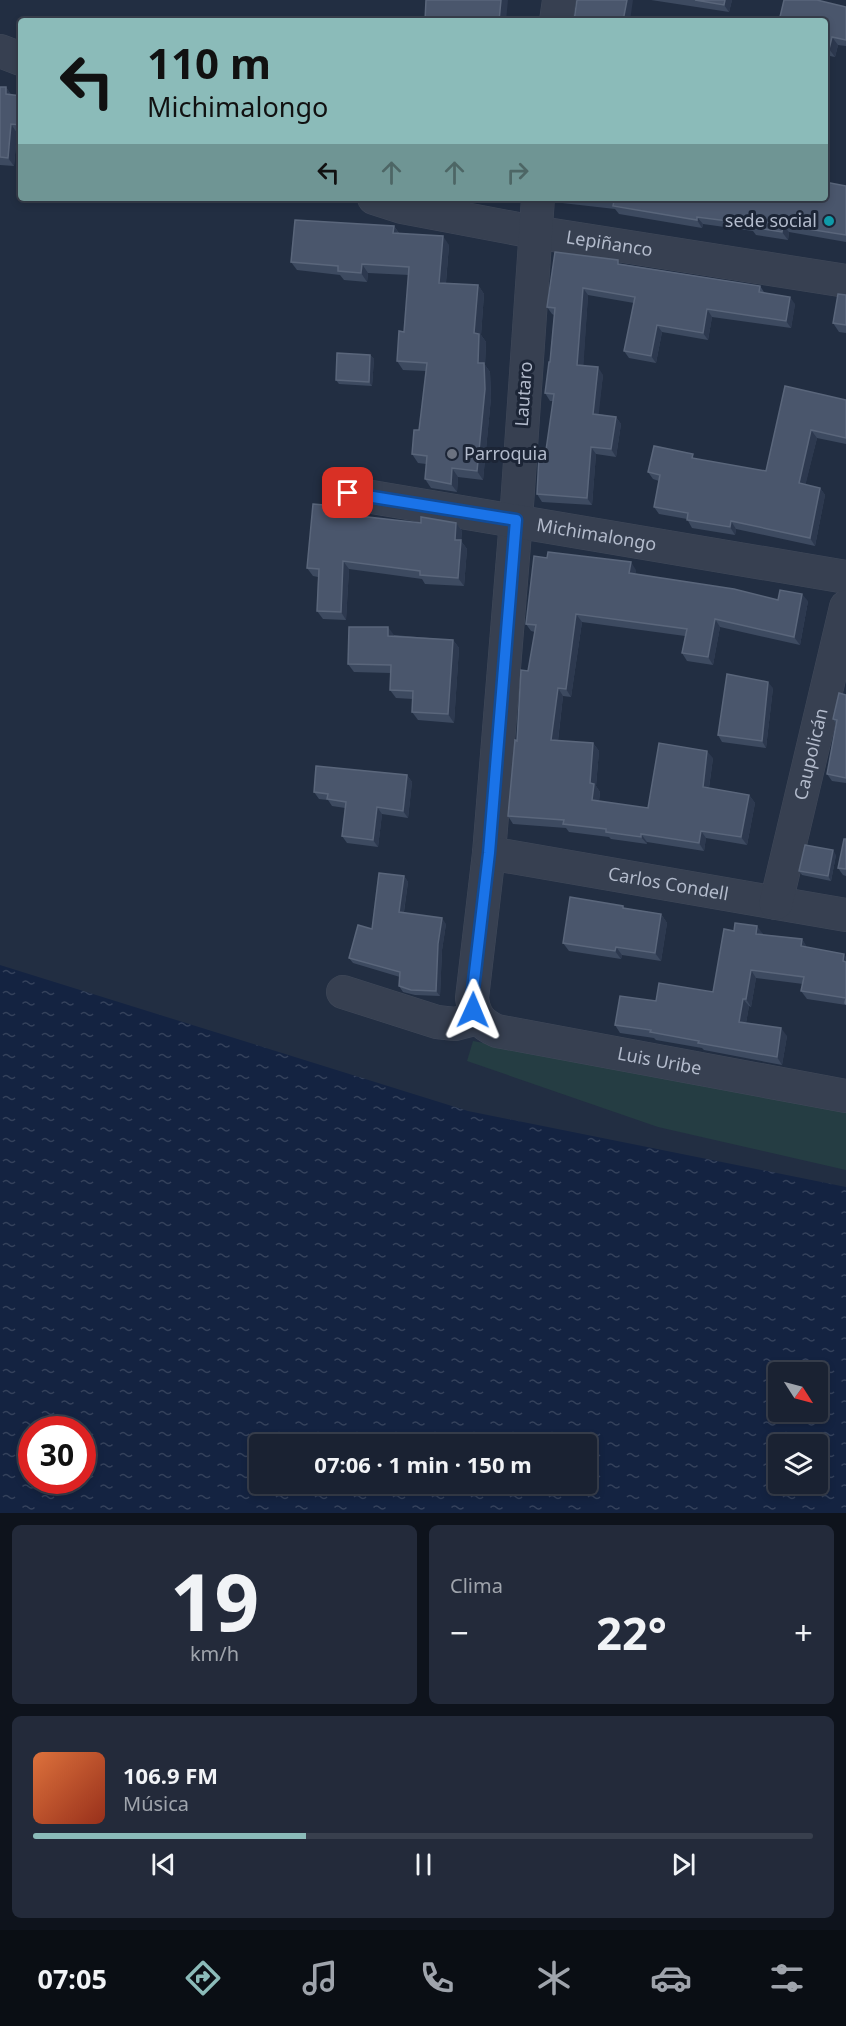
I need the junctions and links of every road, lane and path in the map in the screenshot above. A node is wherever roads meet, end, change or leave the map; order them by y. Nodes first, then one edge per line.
1 (559, 0) edge
2 (556, 18) edge
3 (0, 51) edge
4 (18, 58) edge
5 (383, 201) edge
6 (538, 201) edge
7 (534, 232) junction
8 (846, 281) edge
9 (348, 493) dead end
10 (516, 520) junction
11 (846, 577) edge
12 (846, 607) edge
13 (489, 853) junction
14 (776, 903) junction
15 (846, 915) edge
16 (343, 992) dead end
17 (478, 1018) junction
18 (846, 1096) edge

1 - 2 street
3 - 4 street
5 - 7 street, Lepiñanco
6 - 7 street, Lautaro
7 - 8 street, Lepiñanco
7 - 10 street, Lautaro
9 - 10 street, Michimalongo
10 - 11 street, Michimalongo
10 - 13 street, Lautaro
12 - 14 street, Caupolicán
13 - 14 street, Carlos Condell
13 - 17 street, Lautaro
14 - 15 street, Carlos Condell
16 - 17 street
17 - 18 street, Luis Uribe

